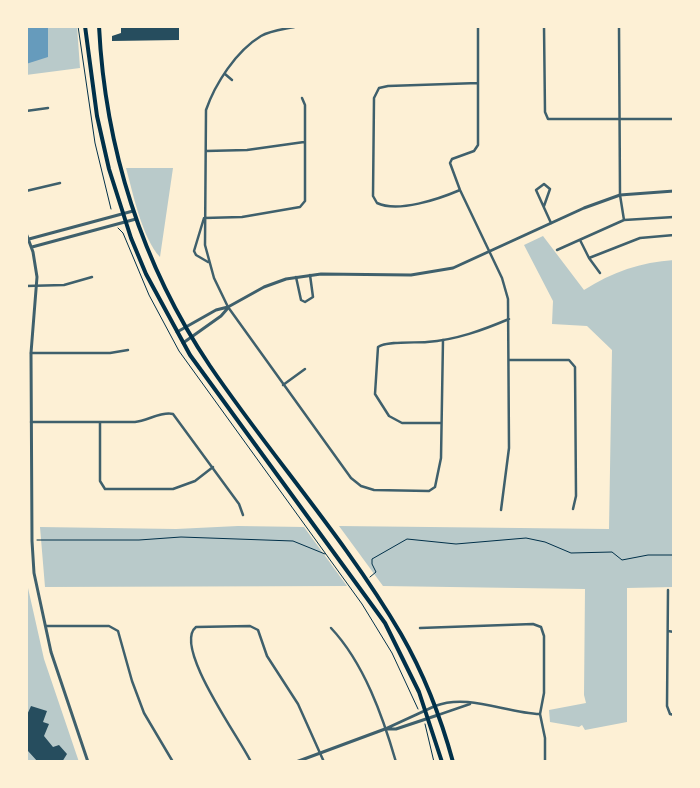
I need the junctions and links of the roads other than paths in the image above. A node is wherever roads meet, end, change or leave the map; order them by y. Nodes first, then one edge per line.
1 (85, 26) edge
2 (99, 26) edge
3 (298, 26) edge
4 (478, 26) edge
5 (544, 26) edge
6 (619, 26) edge
7 (225, 74) junction
8 (232, 80) dead end
9 (478, 83) junction
10 (302, 98) dead end
11 (48, 108) dead end
12 (26, 112) edge
13 (674, 119) edge
14 (619, 120) junction
15 (304, 142) junction
16 (206, 152) junction
17 (60, 183) dead end
18 (460, 190) junction
19 (26, 191) edge
20 (674, 191) edge
21 (620, 195) junction
22 (544, 206) junction
23 (133, 211) junction
24 (124, 213) junction
25 (674, 216) edge
26 (204, 218) junction
27 (136, 219) junction
28 (624, 220) junction
29 (126, 221) junction
30 (551, 223) junction
31 (26, 233) edge
32 (674, 235) edge
33 (29, 239) junction
34 (580, 240) junction
35 (32, 247) junction
36 (490, 250) junction
37 (557, 250) dead end
38 (590, 258) junction
39 (208, 262) junction
40 (600, 272) dead end
41 (310, 274) junction
42 (296, 277) junction
43 (92, 278) dead end
44 (26, 286) edge
45 (37, 286) junction
46 (228, 307) junction
47 (509, 319) junction
48 (187, 327) junction
49 (176, 332) junction
50 (193, 336) junction
51 (442, 340) junction
52 (183, 342) junction
53 (128, 350) dead end
54 (31, 353) junction
55 (509, 360) junction
56 (26, 365) edge
57 (31, 366) junction
58 (305, 369) dead end
59 (283, 385) junction
60 (31, 422) junction
61 (100, 422) junction
62 (441, 424) junction
63 (213, 467) junction
64 (26, 490) edge
65 (32, 490) junction
66 (573, 509) dead end
67 (501, 510) dead end
68 (243, 515) dead end
69 (668, 590) dead end
70 (44, 626) junction
71 (331, 628) dead end
72 (420, 628) dead end
73 (668, 632) junction
74 (674, 632) edge
75 (472, 704) junction
76 (435, 706) junction
77 (426, 709) junction
78 (540, 714) junction
79 (438, 715) junction
80 (674, 715) edge
81 (430, 718) junction
82 (385, 729) junction
83 (321, 753) junction
84 (88, 762) edge
85 (173, 762) edge
86 (251, 762) edge
87 (296, 762) edge
88 (324, 762) edge
89 (396, 762) edge
90 (442, 762) edge
91 (453, 762) edge
92 (545, 762) edge

1 - 24 main road
2 - 23 main road
3 - 7 street
4 - 9 street
5 - 14 street
6 - 14 street
7 - 8 street
7 - 16 street
9 - 18 street
9 - 18 street
10 - 15 street
11 - 12 street
13 - 14 street
14 - 21 street
15 - 16 street
15 - 26 street
16 - 26 street
17 - 19 street
18 - 36 street
20 - 21 street
21 - 28 street
21 - 30 street
22 - 22 street
22 - 30 street
23 - 24 street
23 - 27 main road
24 - 29 main road
24 - 33 street
25 - 28 street
26 - 39 street
26 - 39 street
27 - 29 street
27 - 48 main road
28 - 34 street
29 - 35 street
29 - 49 main road
30 - 36 street
31 - 33 street
32 - 38 street
33 - 35 street
34 - 37 street
34 - 38 street
35 - 45 street
36 - 41 street
36 - 47 street
38 - 40 street
39 - 46 street
41 - 42 street
41 - 42 street
42 - 46 street
43 - 45 street
44 - 45 street
45 - 54 street
46 - 48 street
46 - 50 street
46 - 59 street
47 - 51 street
47 - 55 street
48 - 49 street
48 - 50 main road
49 - 52 main road
50 - 52 street
50 - 76 main road
51 - 62 street
51 - 62 street
52 - 77 main road
53 - 54 street
54 - 57 street
55 - 66 street
55 - 67 street
56 - 57 street
57 - 60 street
58 - 59 street
59 - 62 street
60 - 61 street
60 - 65 street
61 - 63 street
61 - 63 street
63 - 68 street
64 - 65 street
65 - 70 street
69 - 73 street
70 - 84 street
70 - 85 street
71 - 82 street
72 - 78 street
73 - 74 street
73 - 80 street
75 - 76 street
75 - 78 street
75 - 79 street
76 - 77 street
76 - 79 main road
77 - 81 main road
77 - 82 street
78 - 92 street
79 - 81 street
79 - 91 main road
81 - 82 street
81 - 90 main road
82 - 83 street
82 - 89 street
83 - 86 street
83 - 87 street
83 - 88 street

